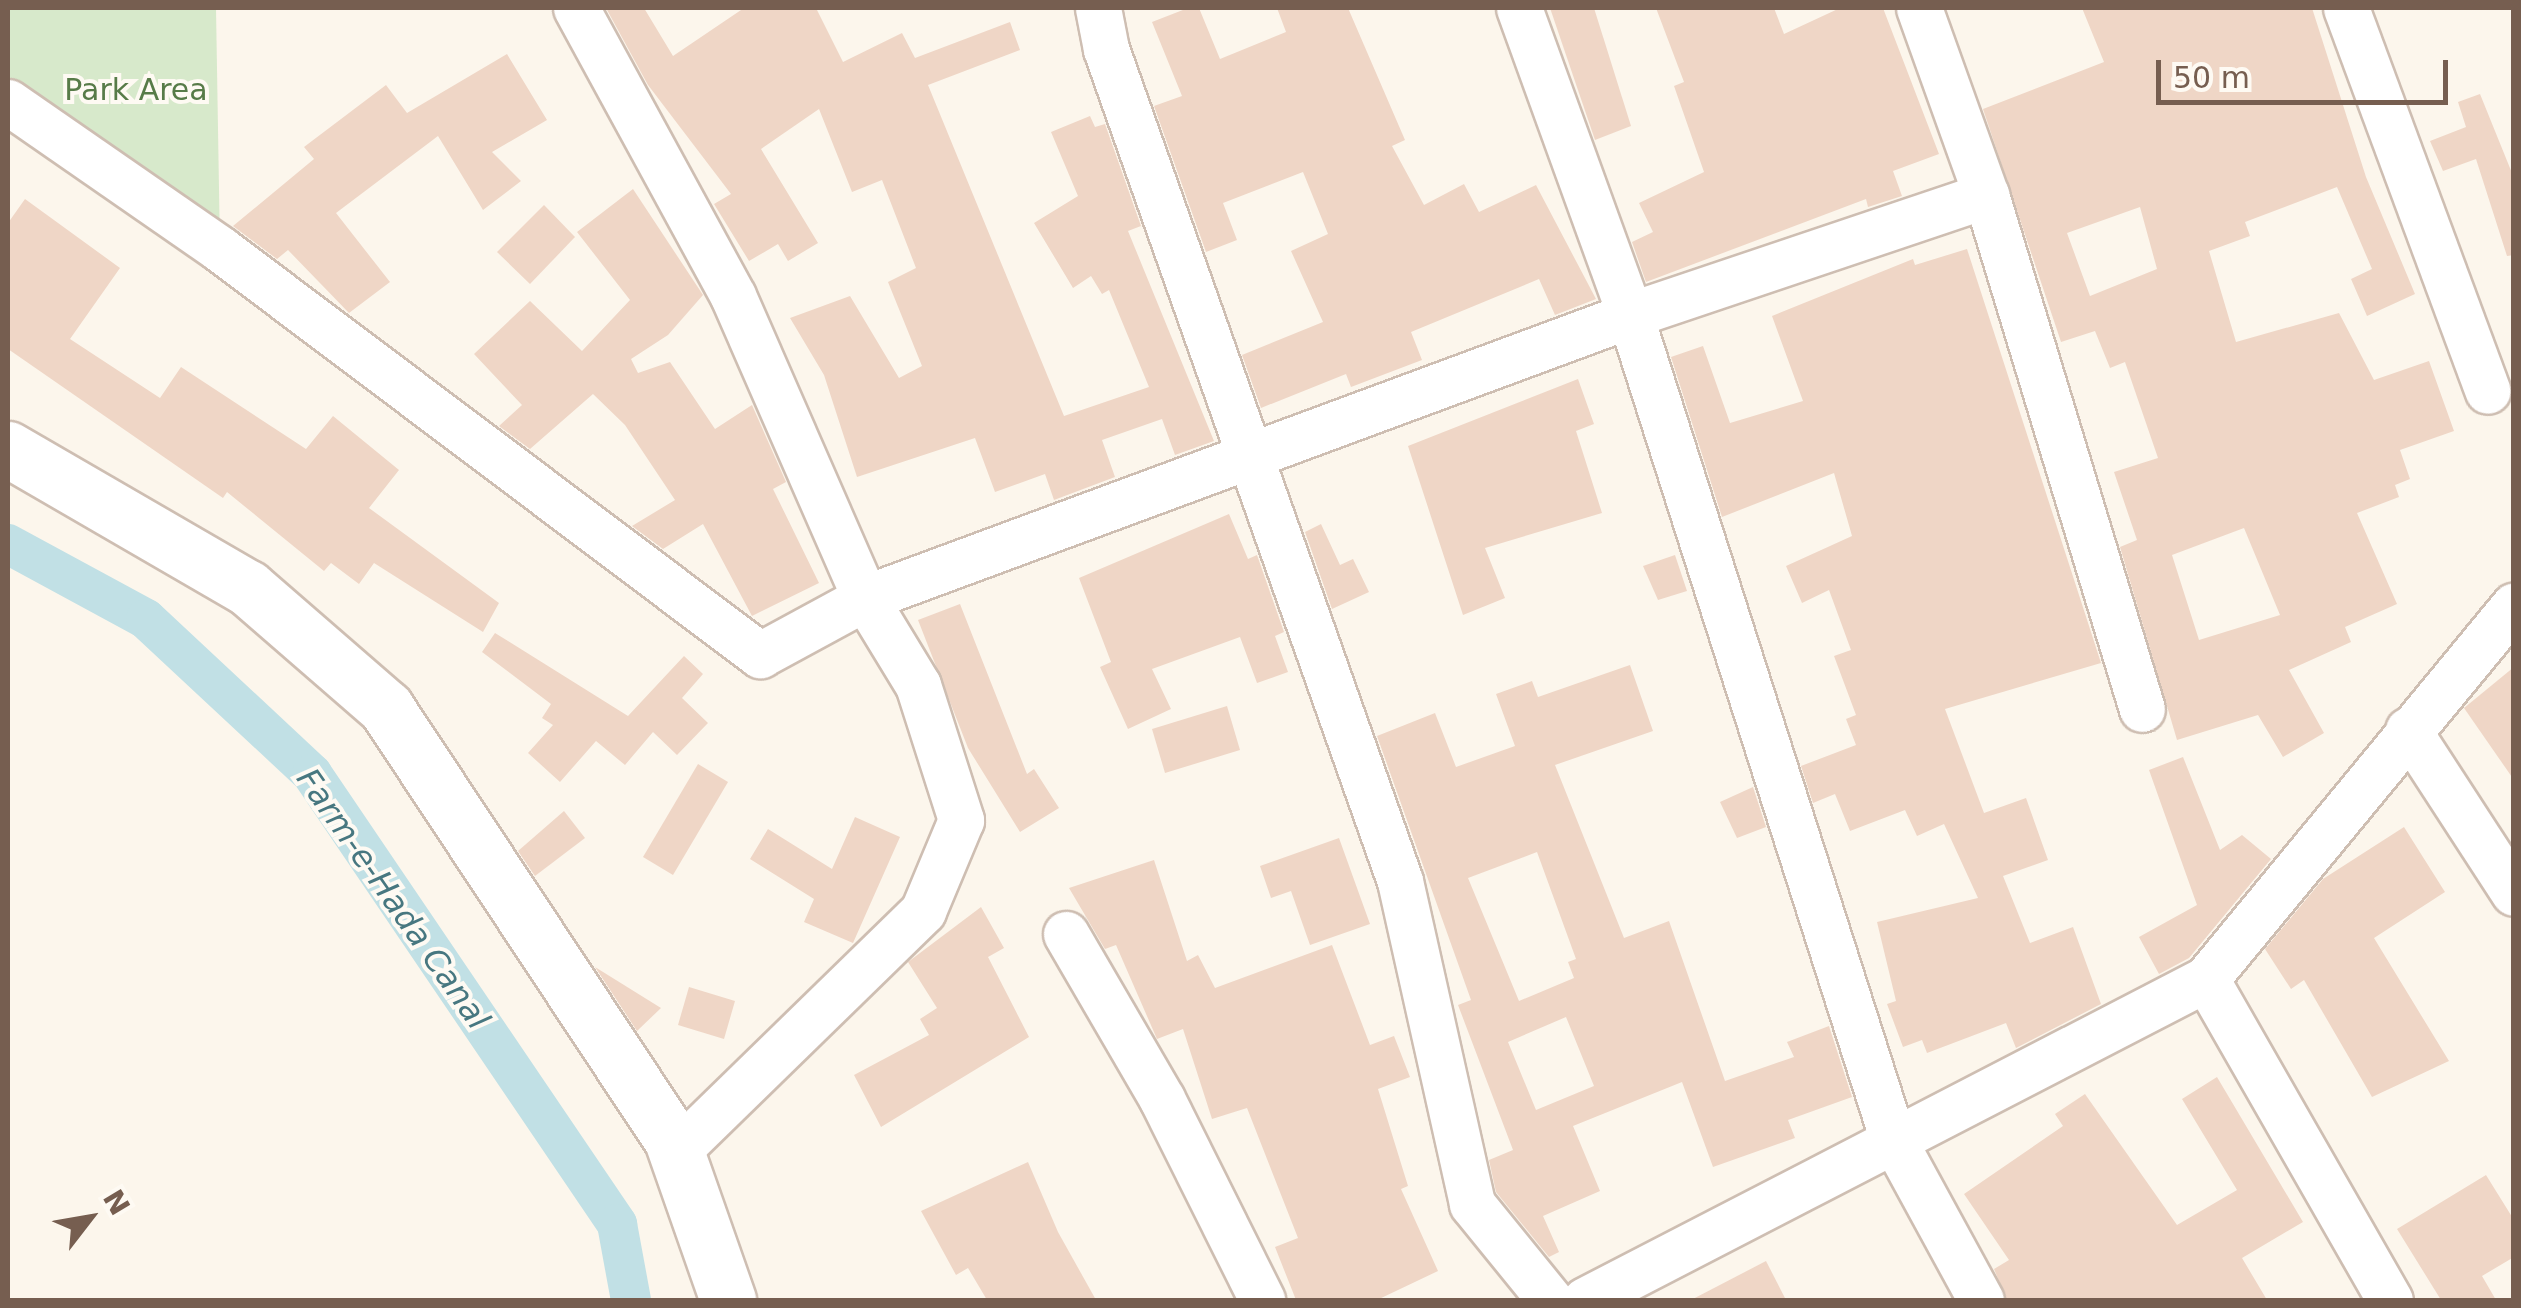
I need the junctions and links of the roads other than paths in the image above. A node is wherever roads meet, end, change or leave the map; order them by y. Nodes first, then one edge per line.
1 (576, 8) edge
2 (1098, 8) edge
3 (1519, 8) edge
4 (1919, 8) edge
5 (2346, 8) edge
6 (8, 102) edge
7 (1986, 195) junction
8 (1630, 314) junction
9 (2488, 391) dead end
10 (8, 449) edge
11 (1248, 456) junction
12 (865, 598) junction
13 (2514, 606) edge
14 (2142, 709) dead end
15 (2408, 730) junction
16 (2514, 893) edge
17 (1066, 934) dead end
18 (2206, 979) junction
19 (1892, 1138) junction
20 (676, 1152) junction
21 (728, 1300) edge
22 (1262, 1300) edge
23 (1550, 1300) edge
24 (1585, 1300) edge
25 (1982, 1300) edge
26 (2390, 1300) edge

1 - 12 street
2 - 11 street
3 - 8 street
4 - 7 street
5 - 9 street
6 - 12 street
7 - 8 street
7 - 14 street
8 - 11 street
8 - 19 street
10 - 20 street
11 - 12 street
11 - 23 street
12 - 20 street
13 - 15 street
15 - 16 street
15 - 18 street
17 - 22 street
18 - 19 street
18 - 26 street
19 - 24 street
19 - 25 street
20 - 21 street

